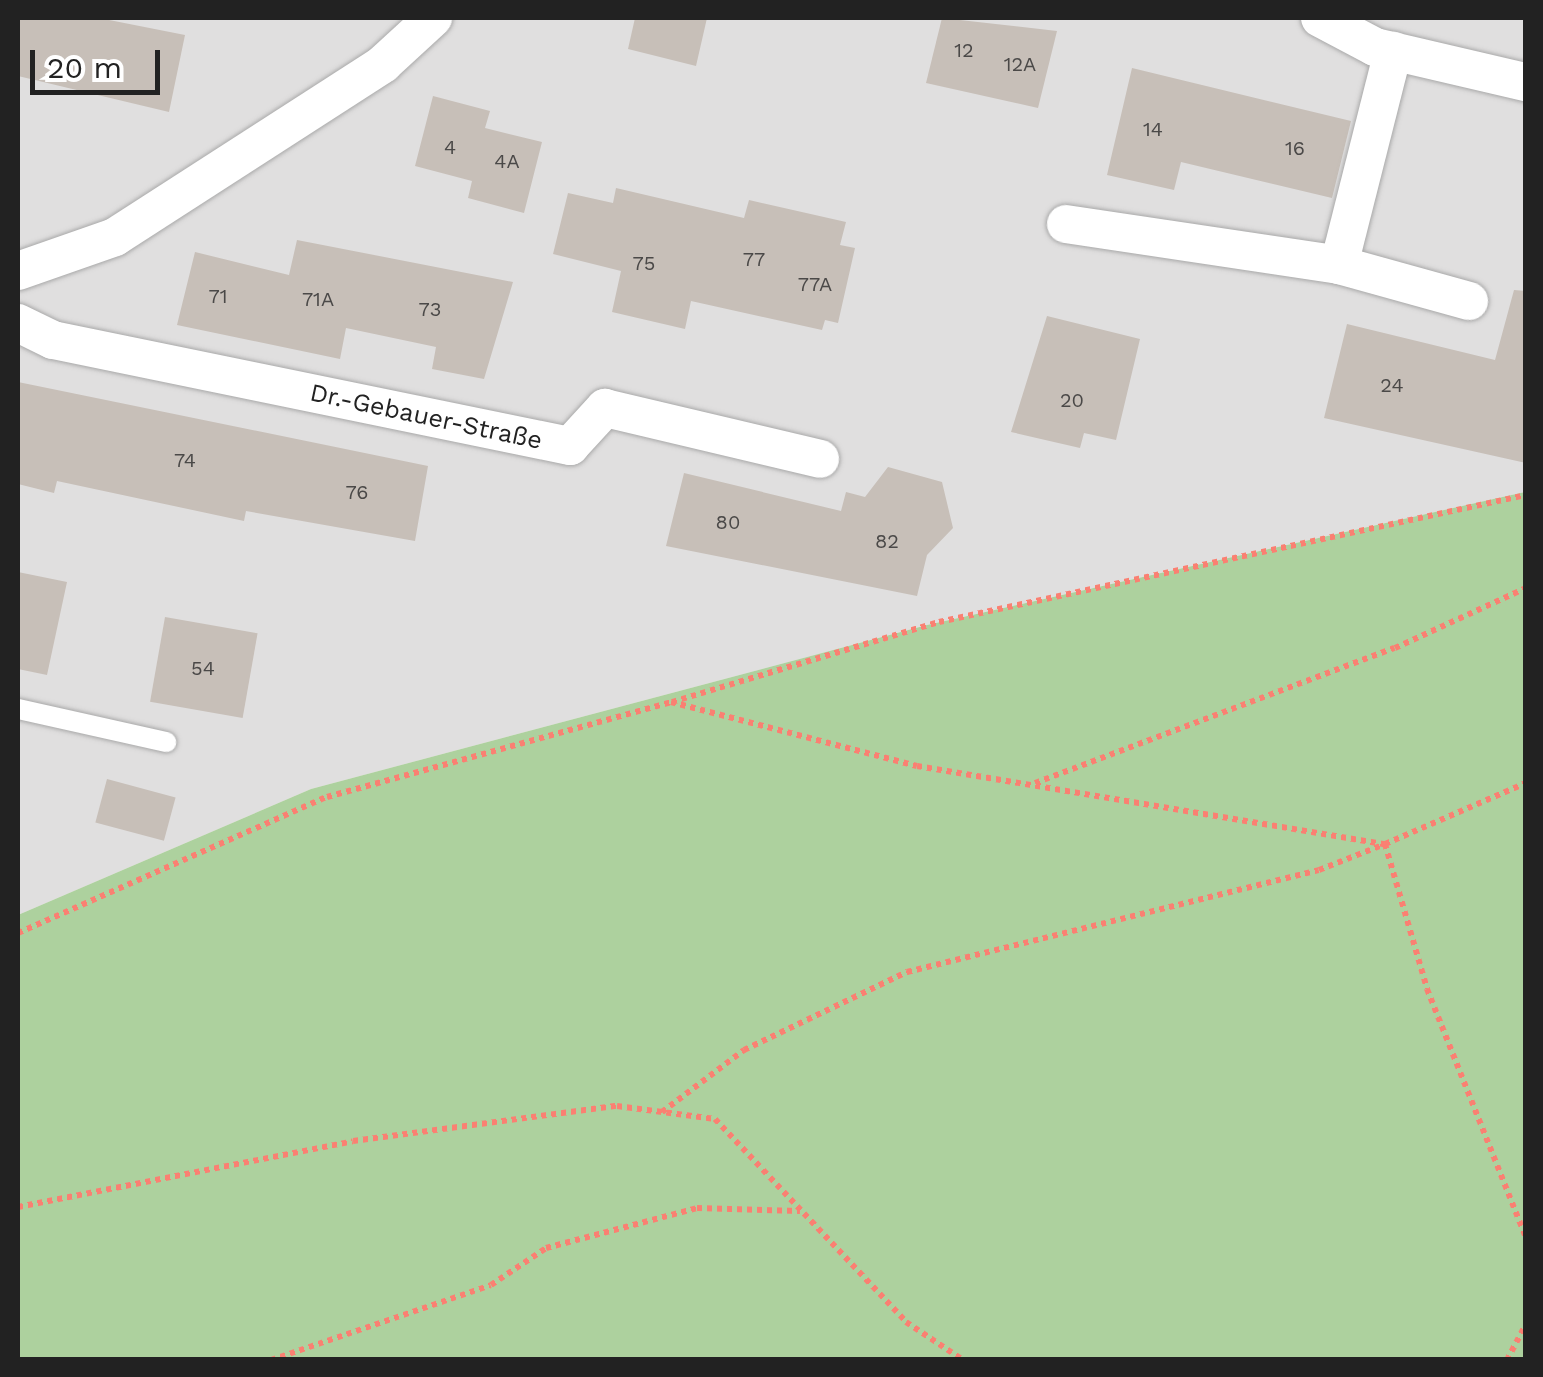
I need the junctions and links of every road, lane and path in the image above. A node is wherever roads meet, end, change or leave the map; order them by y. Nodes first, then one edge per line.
1 (433, 18) edge
2 (1320, 18) edge
3 (1393, 51) junction
4 (1526, 82) edge
5 (1066, 224) dead end
6 (1339, 265) junction
7 (18, 272) edge
8 (1469, 301) dead end
9 (18, 324) edge
10 (820, 460) dead end
11 (1526, 495) edge
12 (1526, 588) edge
13 (671, 702) junction
14 (18, 709) edge
15 (166, 742) dead end
16 (1033, 784) junction
17 (1526, 784) edge
18 (1386, 844) junction
19 (18, 932) edge
20 (662, 1112) junction
21 (18, 1207) edge
22 (800, 1211) junction
23 (1526, 1238) edge
24 (1526, 1324) edge
25 (271, 1360) edge
26 (963, 1360) edge
27 (1507, 1360) edge

1 - 7 street
2 - 3 street
3 - 4 street
3 - 6 street
5 - 6 street
6 - 8 street
9 - 10 street, Dr.-Gebauer-Straße
11 - 13 path
12 - 16 path
13 - 16 path
13 - 19 path
14 - 15 lane
16 - 18 path
17 - 18 path
18 - 20 path
18 - 23 path
20 - 21 path
20 - 22 path
22 - 25 path
22 - 26 path
24 - 27 path

